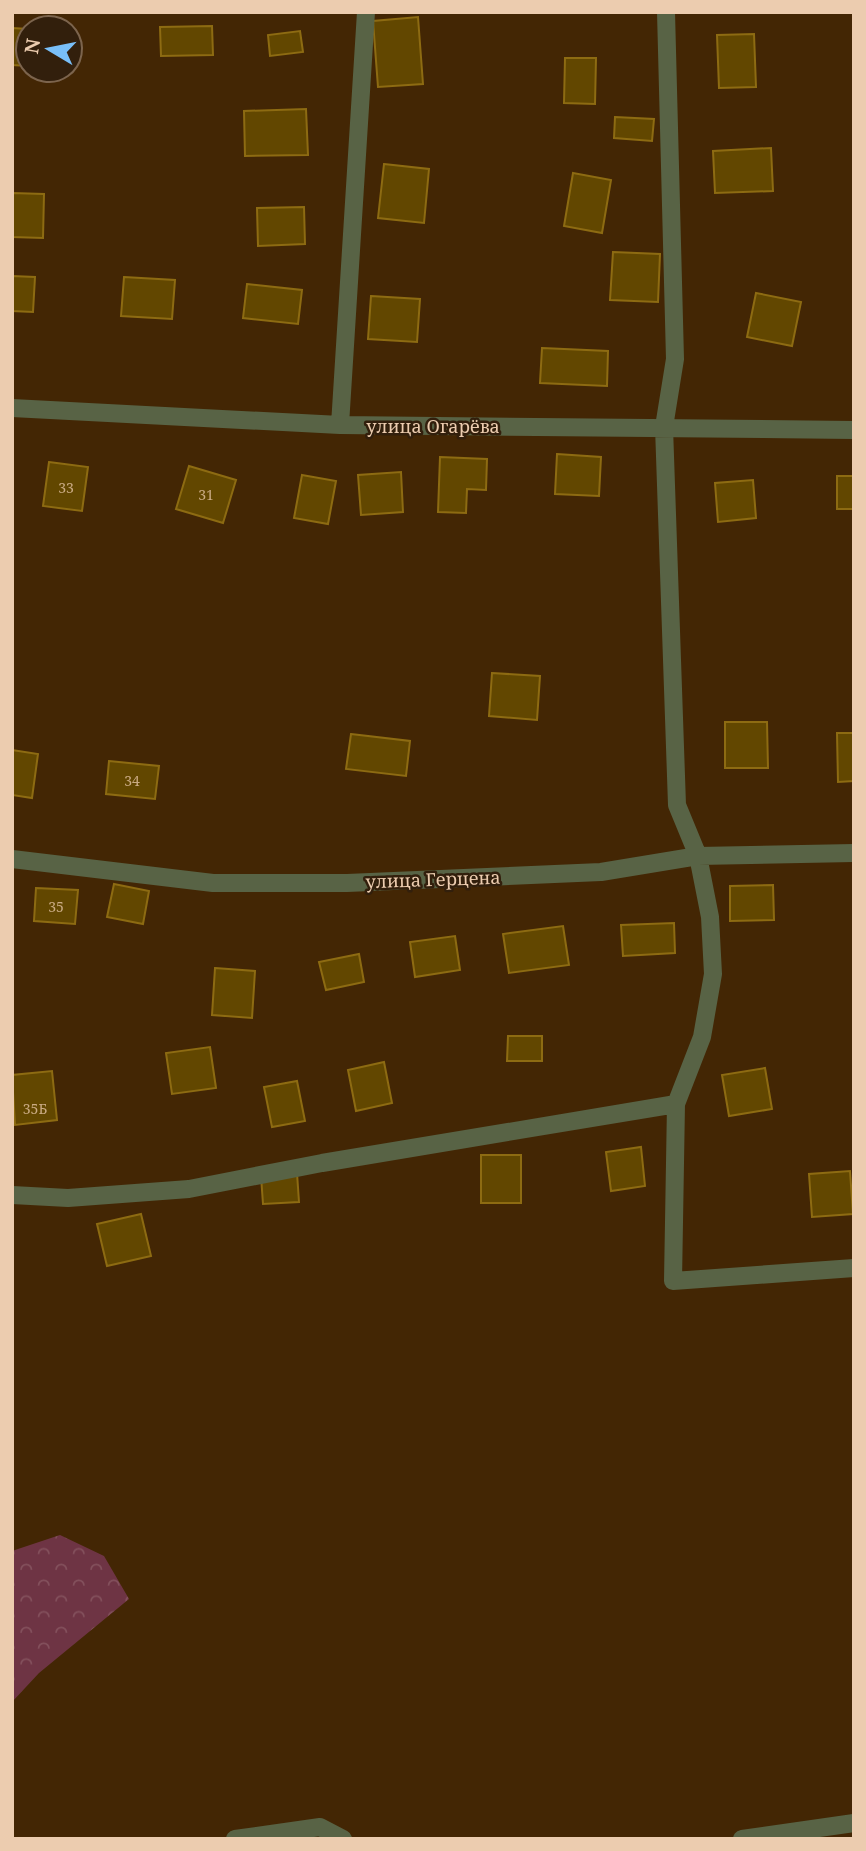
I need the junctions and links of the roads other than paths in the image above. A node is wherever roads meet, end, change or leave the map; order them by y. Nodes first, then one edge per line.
1 (366, 12) edge
2 (666, 12) edge
3 (12, 408) edge
4 (340, 425) junction
5 (664, 427) junction
6 (854, 430) edge
7 (854, 853) edge
8 (698, 856) junction
9 (12, 859) edge
10 (676, 1104) junction
11 (12, 1195) edge
12 (854, 1268) edge
13 (854, 1823) edge
14 (234, 1839) edge
15 (343, 1839) edge
16 (742, 1839) edge

1 - 4 street
2 - 5 street
3 - 4 street, улица Огарёва
4 - 5 street, улица Огарёва
5 - 6 street, улица Огарёва
5 - 8 street
7 - 8 street, улица Герцена
8 - 9 street, улица Герцена
8 - 10 street
10 - 11 street
10 - 12 street
13 - 16 street
14 - 15 street

